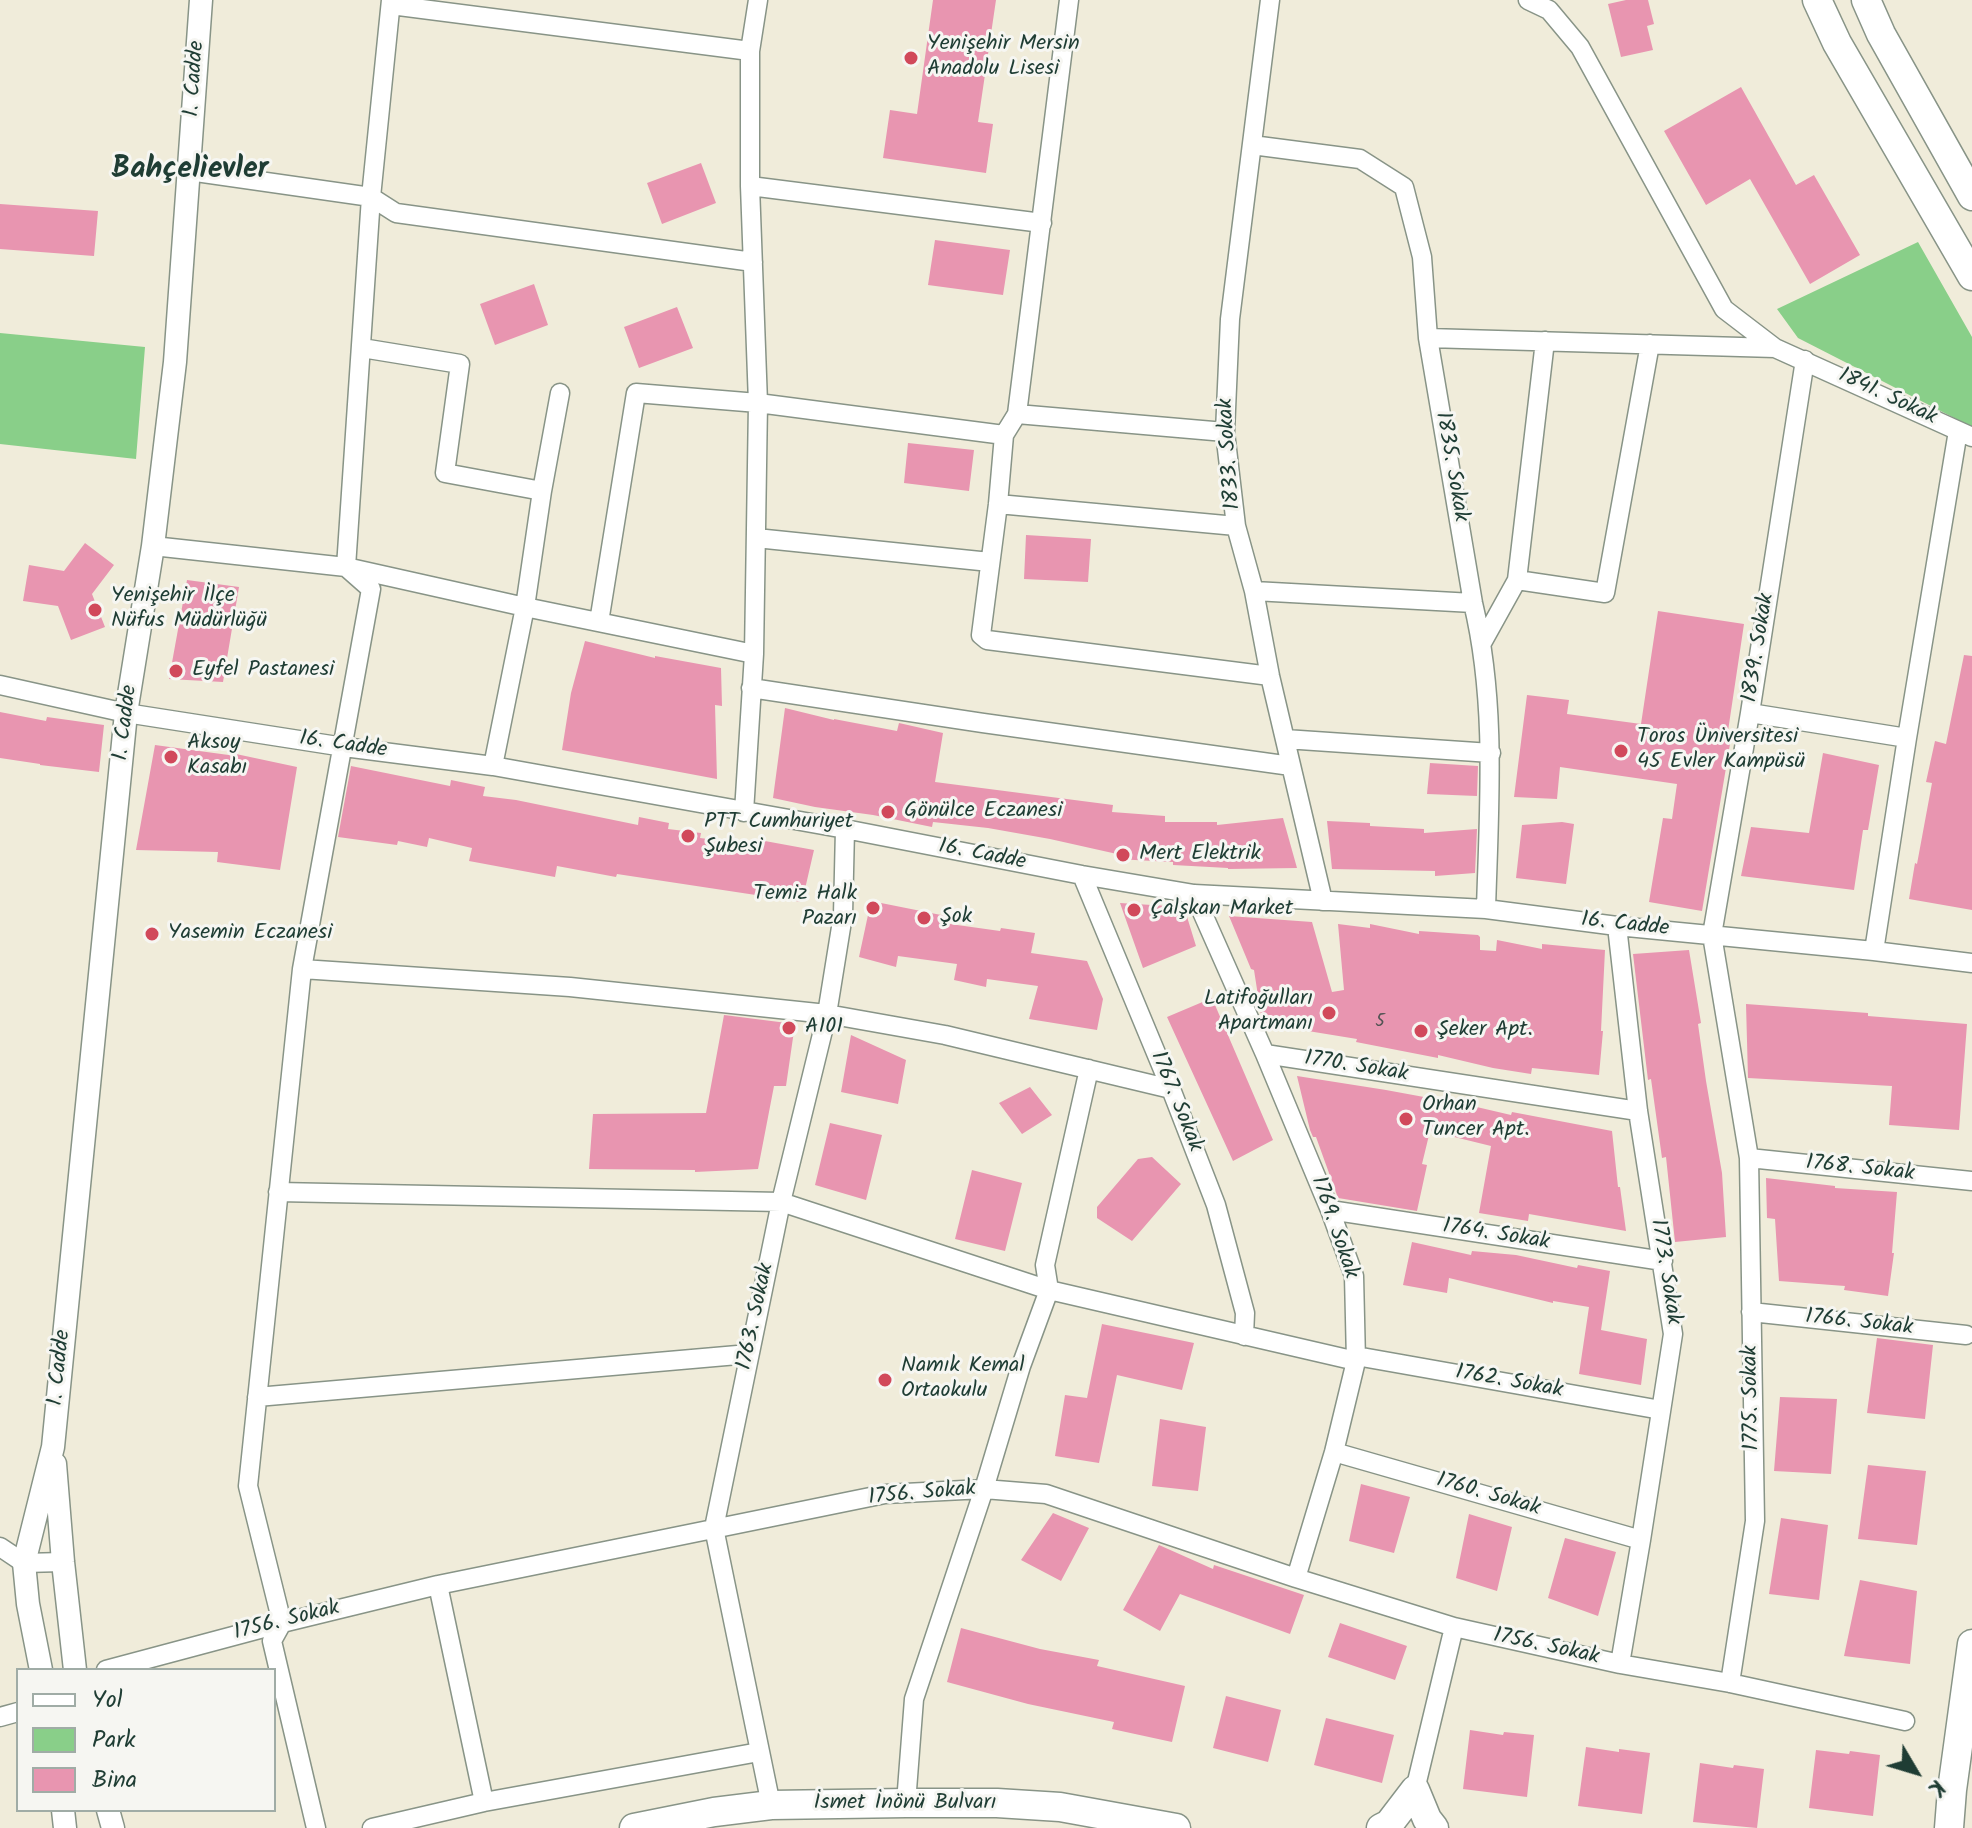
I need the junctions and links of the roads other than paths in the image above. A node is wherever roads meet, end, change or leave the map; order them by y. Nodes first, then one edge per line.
1 (201, 0) edge
2 (758, 0) edge
3 (1069, 0) edge
4 (1270, 0) edge
5 (1528, 0) edge
6 (1817, 0) edge
7 (1866, 0) edge
8 (391, 3) edge
9 (1557, 5) edge
10 (750, 51) junction
11 (1252, 145) junction
12 (189, 171) junction
13 (750, 186) junction
14 (1972, 196) edge
15 (371, 197) junction
16 (1042, 223) junction
17 (753, 262) junction
18 (1972, 276) edge
19 (1428, 338) junction
20 (1545, 341) junction
21 (1650, 344) junction
22 (362, 348) junction
23 (1775, 348) junction
24 (1805, 360) junction
25 (560, 393) dead end
26 (758, 403) junction
27 (1017, 414) junction
28 (1225, 432) junction
29 (1965, 434) edge
30 (1004, 435) junction
31 (542, 491) junction
32 (998, 504) junction
33 (1236, 526) junction
34 (756, 538) junction
35 (153, 546) junction
36 (990, 562) junction
37 (346, 567) junction
38 (1517, 580) junction
39 (1254, 591) junction
40 (1473, 603) junction
41 (525, 607) junction
42 (599, 622) junction
43 (1482, 643) junction
44 (754, 654) junction
45 (1270, 676) junction
46 (0, 685) edge
47 (751, 688) junction
48 (126, 713) junction
49 (1750, 713) junction
50 (1907, 738) junction
51 (1285, 739) junction
52 (344, 747) junction
53 (1491, 753) junction
54 (493, 766) junction
55 (1291, 766) junction
56 (744, 812) junction
57 (845, 829) junction
58 (1082, 875) junction
59 (1194, 894) junction
60 (1323, 901) junction
61 (1486, 909) junction
62 (1617, 926) junction
63 (1712, 935) junction
64 (1874, 951) junction
65 (1972, 963) edge
66 (302, 969) junction
67 (827, 1014) junction
68 (1265, 1054) junction
69 (1089, 1069) junction
70 (1171, 1089) junction
71 (1638, 1111) junction
72 (1749, 1158) junction
73 (1972, 1181) edge
74 (278, 1192) junction
75 (781, 1202) junction
76 (1330, 1210) junction
77 (1663, 1261) junction
78 (1049, 1290) junction
79 (1751, 1312) junction
80 (1966, 1335) dead end
81 (1244, 1336) junction
82 (749, 1354) junction
83 (1356, 1359) junction
84 (257, 1397) junction
85 (1661, 1410) junction
86 (53, 1447) junction
87 (1334, 1452) junction
88 (984, 1489) junction
89 (714, 1528) junction
90 (1641, 1540) junction
91 (0, 1547) edge
92 (63, 1562) junction
93 (24, 1563) junction
94 (1296, 1578) junction
95 (438, 1585) junction
96 (282, 1623) junction
97 (1454, 1627) junction
98 (1972, 1644) edge
99 (1620, 1664) junction
100 (41, 1668) edge
101 (75, 1668) edge
102 (113, 1668) edge
103 (1730, 1683) junction
104 (1905, 1721) dead end
105 (759, 1752) junction
106 (1415, 1790) junction
107 (1952, 1790) junction
108 (484, 1802) junction
109 (906, 1803) junction
110 (771, 1805) junction
111 (316, 1828) edge
112 (372, 1828) edge
113 (634, 1828) edge
114 (1176, 1828) edge
115 (1381, 1828) edge
116 (1434, 1828) edge
117 (1931, 1828) edge
118 (1949, 1828) edge

1 - 12 street, 1. Cadde
2 - 10 street
3 - 16 street
4 - 11 street, 1833. Sokak
5 - 9 street, 1841. Sokak
6 - 18 main road
7 - 14 main road
8 - 10 street
8 - 15 street
9 - 23 street, 1841. Sokak
10 - 13 street
11 - 19 street, 1835. Sokak
11 - 28 street, 1833. Sokak
12 - 15 street
12 - 35 street, 1. Cadde
13 - 16 street
13 - 17 street
15 - 17 street
15 - 22 street
16 - 27 street
17 - 26 street
19 - 20 street
19 - 40 street, 1835. Sokak
20 - 21 street
20 - 38 street
21 - 23 street
21 - 38 street
22 - 31 street
22 - 37 street
23 - 24 street, 1841. Sokak
24 - 29 street, 1841. Sokak
24 - 49 street, 1839. Sokak
25 - 31 street
26 - 30 street
26 - 34 street
26 - 42 street
27 - 28 street
27 - 30 street
28 - 33 street, 1833. Sokak
29 - 50 street, 1841. Sokak
30 - 32 street
31 - 41 street
32 - 33 street
32 - 36 street
33 - 39 street, 1833. Sokak
34 - 36 street
34 - 44 street
35 - 37 street
35 - 48 street, 1. Cadde
36 - 45 street
37 - 41 street
37 - 52 street
38 - 43 street
39 - 40 street
39 - 45 street, 1833. Sokak
40 - 43 street, 1835. Sokak
41 - 42 street
41 - 54 street
42 - 44 street
43 - 53 street, 1835. Sokak
44 - 47 street
45 - 51 street, 1833. Sokak
46 - 48 street, 16. Cadde
47 - 55 street
47 - 56 street
48 - 52 street, 16. Cadde
48 - 86 street, 1. Cadde
49 - 50 street
49 - 63 street, 1839. Sokak
50 - 64 street, 1841. Sokak
51 - 53 street
51 - 55 street, 1833. Sokak
52 - 54 street, 16. Cadde
52 - 66 street
53 - 61 street, 1835. Sokak
54 - 56 street, 16. Cadde
55 - 60 street, 1833. Sokak
56 - 57 street, 16. Cadde
57 - 58 street, 16. Cadde
57 - 67 street, 1763. Sokak
58 - 59 street, 16. Cadde
58 - 70 street, 1767. Sokak
59 - 60 street, 16. Cadde
59 - 68 street, 1769. Sokak
60 - 61 street, 16. Cadde
61 - 62 street, 16. Cadde
62 - 63 street, 16. Cadde
62 - 71 street, 1773. Sokak
63 - 64 street, 16. Cadde
63 - 72 street, 1775. Sokak
64 - 65 street, 16. Cadde
66 - 67 street
66 - 74 street
67 - 69 street
67 - 75 street, 1763. Sokak
68 - 71 street, 1770. Sokak
68 - 76 street, 1769. Sokak
69 - 70 street
69 - 78 street
70 - 81 street, 1767. Sokak
71 - 77 street, 1773. Sokak
72 - 73 street, 1768. Sokak
72 - 79 street, 1775. Sokak
74 - 75 street, 1762. Sokak
74 - 84 street
75 - 78 street, 1762. Sokak
75 - 82 street, 1763. Sokak
76 - 77 street, 1764. Sokak
76 - 83 street, 1769. Sokak
77 - 85 street, 1773. Sokak
78 - 81 street, 1762. Sokak
78 - 88 street
79 - 80 street, 1766. Sokak
79 - 103 street, 1775. Sokak
81 - 83 street, 1762. Sokak
82 - 84 street
82 - 89 street, 1763. Sokak
83 - 85 street, 1762. Sokak
83 - 87 street, 1769. Sokak
84 - 96 street
85 - 90 street, 1773. Sokak
86 - 92 street, 1. Cadde
86 - 93 street, 1. Cadde
87 - 90 street, 1760. Sokak
87 - 94 street, 1769. Sokak
88 - 89 street, 1756. Sokak
88 - 94 street, 1756. Sokak
88 - 109 street
89 - 95 street, 1756. Sokak
89 - 105 street, 1763. Sokak
90 - 99 street, 1773. Sokak
91 - 93 street
92 - 93 street
92 - 101 street, 1. Cadde
93 - 100 street, 1. Cadde
94 - 97 street, 1756. Sokak
95 - 96 street, 1756. Sokak
95 - 108 street
96 - 102 street, 1756. Sokak
96 - 111 street
97 - 99 street, 1756. Sokak
97 - 106 street
98 - 107 main road
99 - 103 street, 1756. Sokak
103 - 104 street
105 - 108 street
105 - 110 street, 1763. Sokak
106 - 115 main road
106 - 116 main road
107 - 117 main road
107 - 118 main road
108 - 112 street
109 - 110 main road, İsmet İnönü Bulvarı
109 - 114 main road, İsmet İnönü Bulvarı
110 - 113 main road, İsmet İnönü Bulvarı

